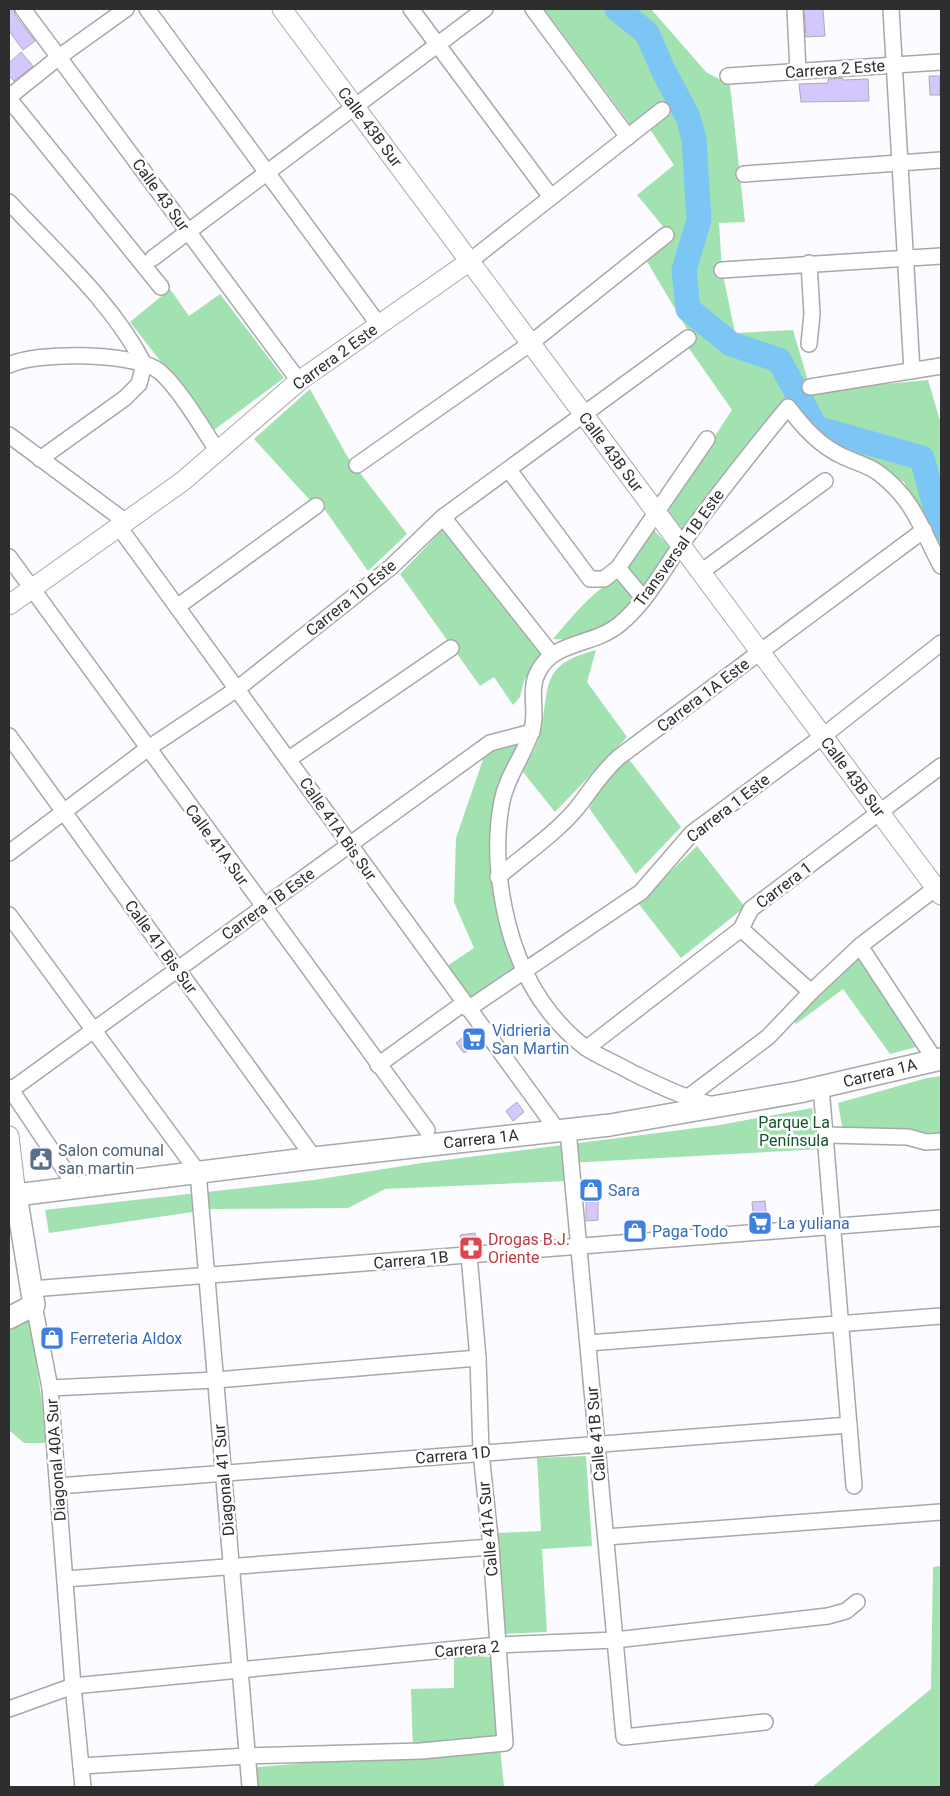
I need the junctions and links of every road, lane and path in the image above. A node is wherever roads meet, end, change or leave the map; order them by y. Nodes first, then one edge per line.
1 (23, 9) edge
2 (126, 9) edge
3 (147, 9) edge
4 (282, 9) edge
5 (411, 9) edge
6 (485, 9) edge
7 (533, 9) edge
8 (795, 9) edge
9 (891, 9) edge
10 (438, 44) junction
11 (60, 56) junction
12 (941, 62) edge
13 (894, 65) junction
14 (798, 71) junction
15 (728, 76) dead end
16 (9, 98) edge
17 (355, 107) junction
18 (662, 110) dead end
19 (628, 136) junction
20 (941, 160) edge
21 (900, 163) junction
22 (267, 173) junction
23 (744, 174) dead end
24 (551, 197) junction
25 (9, 202) edge
26 (189, 232) junction
27 (666, 235) dead end
28 (941, 256) edge
29 (153, 258) dead end
30 (905, 258) junction
31 (470, 261) junction
32 (809, 263) junction
33 (722, 270) dead end
34 (161, 287) dead end
35 (379, 325) junction
36 (688, 338) dead end
37 (531, 343) junction
38 (809, 344) dead end
39 (13, 359) edge
40 (144, 364) junction
41 (941, 366) edge
42 (912, 371) junction
43 (299, 381) junction
44 (810, 387) dead end
45 (584, 415) junction
46 (9, 435) edge
47 (707, 439) dead end
48 (218, 452) junction
49 (40, 459) junction
50 (357, 465) dead end
51 (509, 470) junction
52 (825, 481) dead end
53 (316, 506) dead end
54 (657, 513) junction
55 (443, 517) junction
56 (122, 524) junction
57 (924, 530) junction
58 (681, 545) junction
59 (9, 557) edge
60 (941, 566) edge
61 (618, 568) junction
62 (701, 572) junction
63 (32, 589) junction
64 (644, 599) junction
65 (9, 605) edge
66 (177, 607) junction
67 (941, 643) edge
68 (451, 648) dead end
69 (760, 651) junction
70 (552, 654) junction
71 (237, 689) junction
72 (532, 732) junction
73 (9, 736) edge
74 (823, 736) junction
75 (147, 750) junction
76 (289, 759) junction
77 (941, 766) edge
78 (64, 813) junction
79 (880, 813) junction
80 (350, 845) junction
81 (9, 853) edge
82 (498, 877) junction
83 (940, 889) edge
84 (263, 908) junction
85 (9, 915) edge
86 (741, 929) junction
87 (14, 932) edge
88 (860, 946) junction
89 (178, 970) junction
90 (524, 972) junction
91 (811, 992) junction
92 (466, 1006) junction
93 (93, 1030) junction
94 (587, 1048) junction
95 (938, 1059) edge
96 (378, 1065) junction
97 (821, 1087) junction
98 (10, 1088) edge
99 (687, 1098) junction
100 (719, 1106) junction
101 (427, 1130) dead end
102 (563, 1130) junction
103 (826, 1135) junction
104 (9, 1136) edge
105 (941, 1141) edge
106 (314, 1158) junction
107 (198, 1172) junction
108 (76, 1187) junction
109 (13, 1190) edge
110 (941, 1218) edge
111 (834, 1226) junction
112 (15, 1227) edge
113 (578, 1246) junction
114 (469, 1255) junction
115 (207, 1277) junction
116 (32, 1297) junction
117 (941, 1316) edge
118 (9, 1318) edge
119 (841, 1324) junction
120 (588, 1344) junction
121 (478, 1358) junction
122 (216, 1380) junction
123 (50, 1388) junction
124 (849, 1425) junction
125 (597, 1444) junction
126 (481, 1453) junction
127 (224, 1475) junction
128 (58, 1486) junction
129 (854, 1486) dead end
130 (941, 1512) edge
131 (606, 1537) junction
132 (491, 1547) junction
133 (232, 1568) junction
134 (65, 1580) junction
135 (857, 1602) dead end
136 (615, 1640) junction
137 (498, 1645) junction
138 (240, 1669) junction
139 (73, 1686) junction
140 (9, 1709) edge
141 (765, 1722) dead end
142 (247, 1756) junction
143 (81, 1766) junction
144 (83, 1787) edge
145 (250, 1787) edge

1 - 11 street, Calle 43 Sur
2 - 11 street
3 - 22 street
4 - 17 street, Calle 43B Sur
5 - 10 street
6 - 10 street
7 - 19 street
8 - 14 street
9 - 13 street
10 - 17 street
10 - 24 street
11 - 16 street
11 - 26 street, Calle 43 Sur
12 - 13 street, Carrera 2 Este
13 - 14 street, Carrera 2 Este
13 - 21 street
14 - 15 street, Carrera 2 Este
16 - 34 street
17 - 22 street
17 - 31 street, Calle 43B Sur
18 - 19 street, Carrera 2 Este
19 - 24 street, Carrera 2 Este
20 - 21 street
21 - 23 street
21 - 30 street
22 - 26 street
22 - 35 street
24 - 31 street, Carrera 2 Este
25 - 40 street
26 - 29 street
26 - 43 street, Calle 43 Sur
27 - 37 street
28 - 30 street
30 - 32 street
30 - 42 street
31 - 35 street, Carrera 2 Este
31 - 37 street, Calle 43B Sur
32 - 33 street
32 - 38 street
35 - 43 street, Carrera 2 Este
36 - 45 street, Carrera 1D Este
37 - 45 street, Calle 43B Sur
37 - 50 street
39 - 40 street
40 - 48 street
40 - 49 street
41 - 42 street
42 - 44 street
43 - 48 street, Carrera 2 Este
45 - 51 street, Carrera 1D Este
45 - 54 street, Calle 43B Sur
46 - 49 street, Calle 41A Bis Sur
47 - 54 street
48 - 56 street, Carrera 2 Este
49 - 56 street, Calle 41A Bis Sur
51 - 55 street, Carrera 1D Este
51 - 61 street
52 - 62 street
53 - 66 street
54 - 58 street, Calle 43B Sur
54 - 61 street
55 - 70 street
55 - 71 street, Carrera 1D Este
56 - 63 street, Carrera 2 Este
56 - 66 street, Calle 41A Bis Sur
57 - 58 street, Transversal 1B Este
57 - 60 street
57 - 69 street, Carrera 1A Este
58 - 62 street, Calle 43B Sur
58 - 64 street, Transversal 1B Este
59 - 63 street, Calle 41A Sur
61 - 64 street
62 - 69 street, Calle 43B Sur
63 - 65 street, Carrera 2 Este
63 - 75 street, Calle 41A Sur
64 - 70 street, Transversal 1B Este
66 - 71 street, Calle 41A Bis Sur
67 - 74 street, Carrera 1 Este
68 - 76 street
69 - 74 street, Calle 43B Sur
69 - 82 street, Carrera 1A Este
70 - 72 street
71 - 75 street, Carrera 1D Este
71 - 76 street, Calle 41A Bis Sur
72 - 80 street, Carrera 1B Este
72 - 82 street
73 - 78 street, Calle 41 Bis Sur
74 - 79 street, Calle 43B Sur
74 - 90 street, Carrera 1 Este
75 - 78 street, Carrera 1D Este
75 - 84 street, Calle 41A Sur
76 - 80 street, Calle 41A Bis Sur
77 - 79 street, Carrera 1
78 - 81 street, Carrera 1D Este
78 - 89 street, Calle 41 Bis Sur
79 - 83 street, Calle 43B Sur
79 - 86 street, Carrera 1
80 - 84 street, Carrera 1B Este
80 - 92 street, Calle 41A Bis Sur
82 - 90 street
83 - 88 street
84 - 89 street, Carrera 1B Este
84 - 96 street, Calle 41A Sur
85 - 87 street
86 - 91 street
86 - 94 street, Carrera 1
87 - 93 street
88 - 91 street
88 - 95 street
89 - 93 street, Carrera 1B Este
89 - 106 street, Calle 41 Bis Sur
90 - 92 street, Carrera 1 Este
90 - 94 street
91 - 99 street
92 - 96 street, Carrera 1 Este
92 - 102 street, Calle 41A Bis Sur
93 - 98 street, Carrera 1B Este
93 - 107 street
94 - 99 street
95 - 97 main road, Carrera 1A
96 - 101 street, Calle 41A Sur
97 - 100 main road, Carrera 1A
97 - 103 street
98 - 108 street
99 - 100 street
100 - 102 main road, Carrera 1A
102 - 106 main road, Carrera 1A
102 - 113 street, Calle 41B Sur
103 - 105 street
103 - 111 street
104 - 109 street, Diagonal 40A Sur
106 - 107 main road, Carrera 1A
107 - 108 main road, Carrera 1A
107 - 115 street, Diagonal 41 Sur
108 - 109 main road, Carrera 1A
109 - 112 main road, Diagonal 40A Sur
110 - 111 street, Carrera 1B
111 - 113 street, Carrera 1B
111 - 119 street
112 - 116 main road, Diagonal 40A Sur
113 - 114 street, Carrera 1B
113 - 120 street, Calle 41B Sur
114 - 115 street, Carrera 1B
114 - 121 street, Calle 41A Sur
115 - 116 street, Carrera 1B
115 - 122 street, Diagonal 41 Sur
116 - 118 main road, Carrera 1B
116 - 123 street, Diagonal 40A Sur
117 - 119 street
119 - 120 street
119 - 124 street
120 - 125 street, Calle 41B Sur
121 - 122 street
121 - 126 street, Calle 41A Sur
122 - 123 street
122 - 127 street, Diagonal 41 Sur
123 - 128 street, Diagonal 40A Sur
124 - 125 street, Carrera 1D
124 - 129 street
125 - 126 street, Carrera 1D
125 - 131 street, Calle 41B Sur
126 - 127 street, Carrera 1D
126 - 132 street, Calle 41A Sur
127 - 128 street, Carrera 1D
127 - 133 street, Diagonal 41 Sur
128 - 134 street, Diagonal 40A Sur
130 - 131 street
131 - 136 street, Calle 41B Sur
132 - 133 street
132 - 137 street, Calle 41A Sur
133 - 134 street
133 - 138 street, Diagonal 41 Sur
134 - 139 street, Diagonal 40A Sur
135 - 136 street, Carrera 2
136 - 137 street, Carrera 2
136 - 141 street, Calle 41B Sur
137 - 138 street, Carrera 2
137 - 142 street, Calle 41A Sur
138 - 139 street, Carrera 2
138 - 142 street, Diagonal 41 Sur
139 - 140 street, Carrera 2
139 - 143 street, Diagonal 40A Sur
142 - 143 street
142 - 145 street, Diagonal 41 Sur
143 - 144 street, Diagonal 40A Sur

